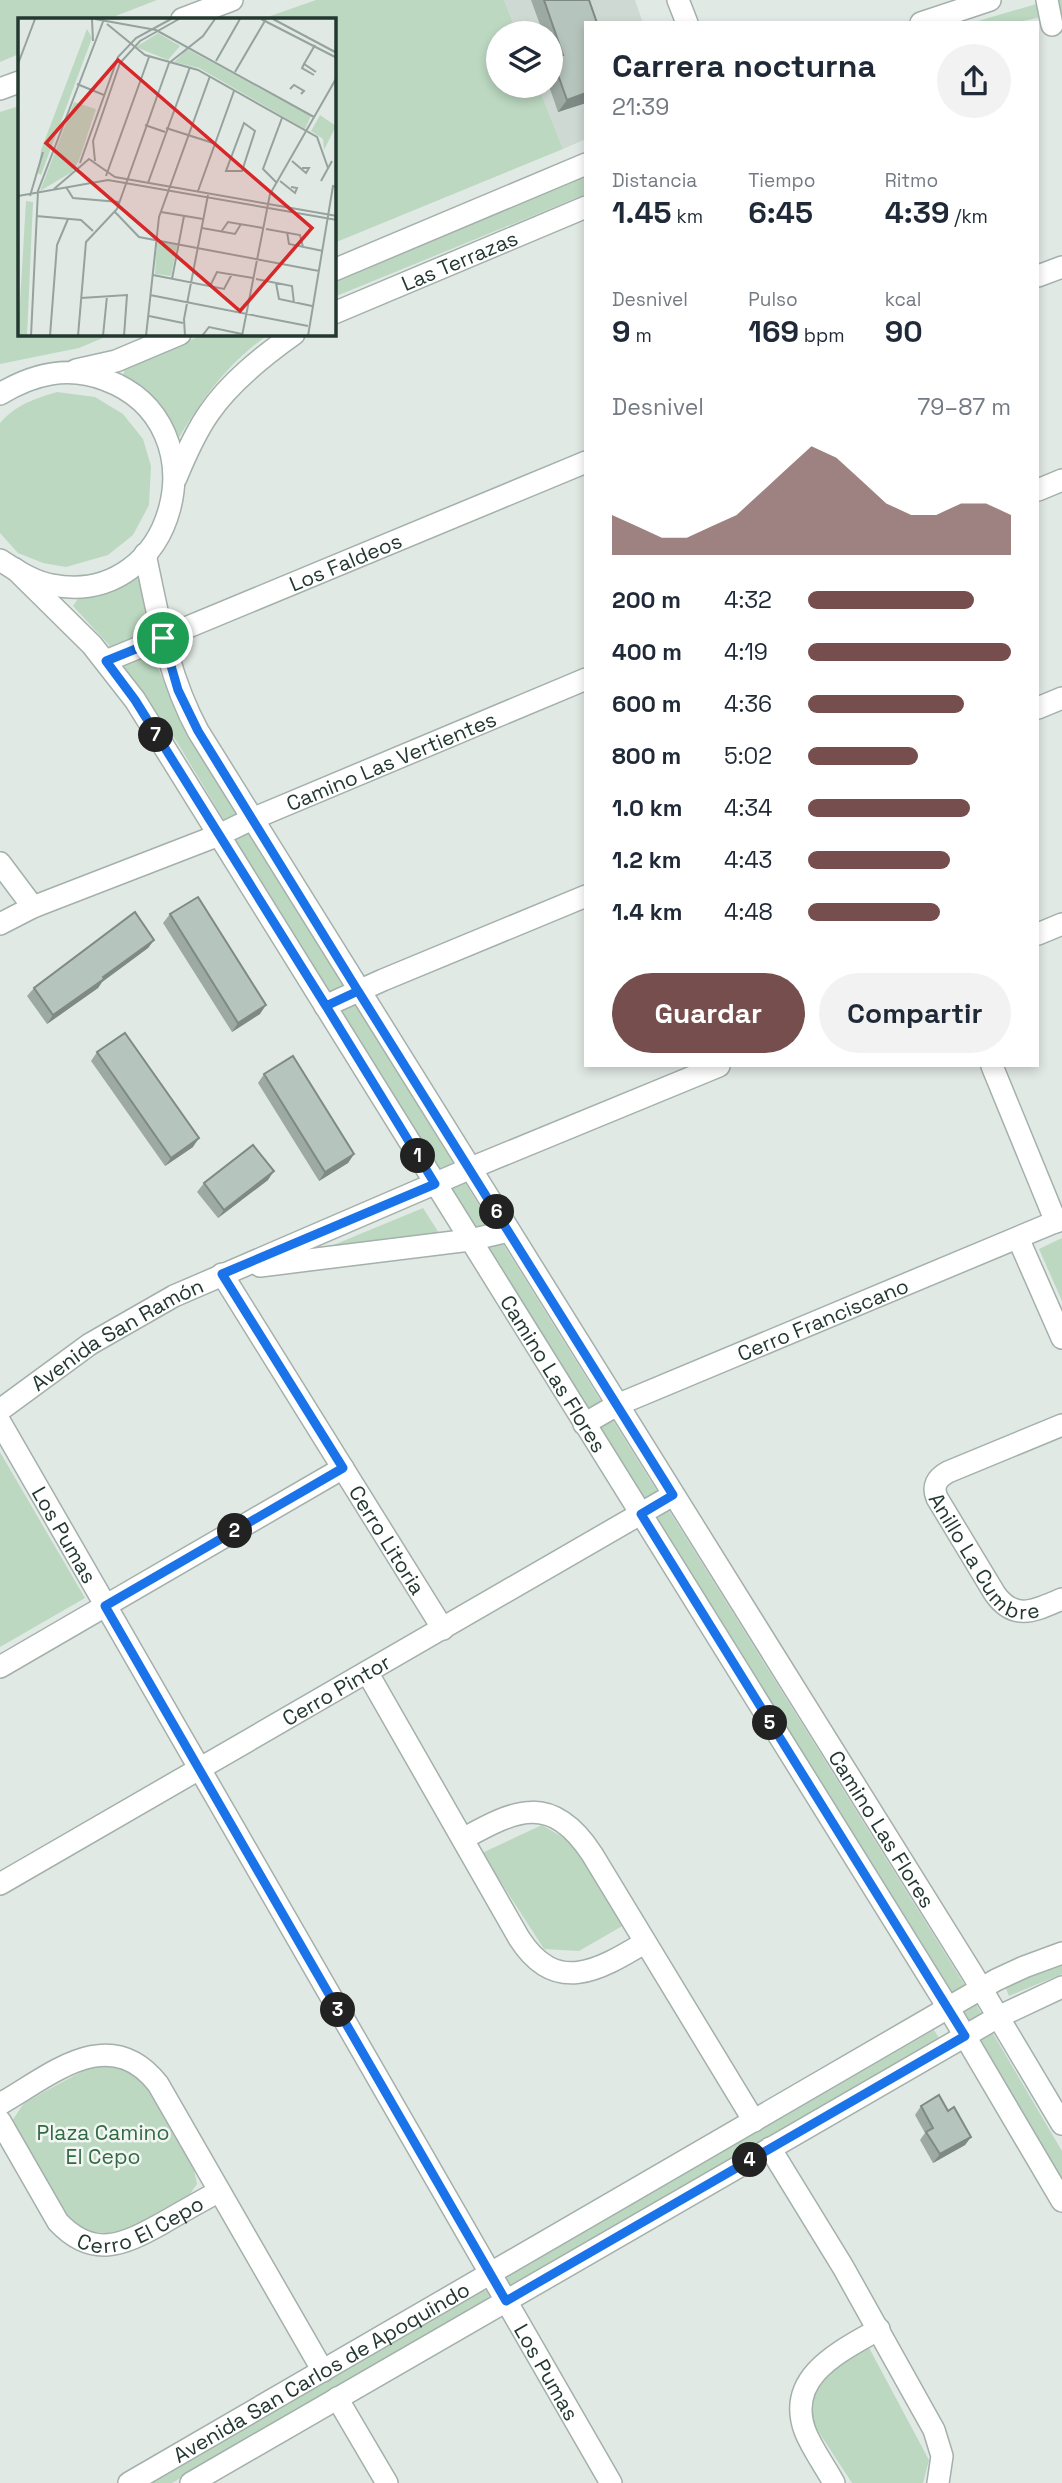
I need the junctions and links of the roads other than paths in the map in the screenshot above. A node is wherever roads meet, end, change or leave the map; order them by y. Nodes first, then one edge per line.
1 (232, 0) edge
2 (678, 0) edge
3 (990, 0) edge
4 (1047, 0) edge
5 (184, 18) edge
6 (686, 21) edge
7 (927, 21) edge
8 (1050, 25) edge
9 (18, 82) edge
10 (0, 89) edge
11 (584, 165) edge
12 (584, 208) edge
13 (425, 232) junction
14 (440, 267) junction
15 (1062, 267) edge
16 (336, 269) edge
17 (1039, 276) edge
18 (336, 312) edge
19 (175, 336) edge
20 (291, 336) edge
21 (65, 372) junction
22 (4, 390) edge
23 (584, 463) edge
24 (175, 480) junction
25 (1062, 480) edge
26 (1039, 490) edge
27 (145, 554) junction
28 (7, 565) edge
29 (163, 638) junction
30 (106, 661) junction
31 (584, 680) edge
32 (1062, 698) edge
33 (1039, 708) edge
34 (252, 818) junction
35 (219, 835) junction
36 (0, 863) edge
37 (584, 896) edge
38 (33, 907) junction
39 (0, 923) edge
40 (1062, 924) edge
41 (1039, 934) edge
42 (358, 991) junction
43 (326, 1006) junction
44 (717, 1067) edge
45 (992, 1067) edge
46 (471, 1168) junction
47 (435, 1184) junction
48 (1059, 1220) edge
49 (509, 1231) junction
50 (1018, 1238) junction
51 (470, 1240) junction
52 (229, 1271) junction
53 (1062, 1338) edge
54 (617, 1405) junction
55 (0, 1410) edge
56 (0, 1422) edge
57 (584, 1424) junction
58 (1062, 1425) edge
59 (343, 1468) junction
60 (673, 1495) junction
61 (641, 1514) junction
62 (1062, 1599) edge
63 (105, 1606) junction
64 (443, 1629) junction
65 (0, 1667) edge
66 (368, 1672) junction
67 (199, 1769) junction
68 (463, 1839) junction
69 (0, 1884) edge
70 (644, 1943) junction
71 (1062, 1953) edge
72 (1062, 1987) edge
73 (981, 1989) junction
74 (948, 2009) junction
75 (998, 2017) junction
76 (965, 2036) junction
77 (0, 2104) edge
78 (0, 2121) edge
79 (754, 2121) junction
80 (1062, 2124) edge
81 (770, 2148) junction
82 (218, 2192) junction
83 (1062, 2201) edge
84 (491, 2274) junction
85 (506, 2301) junction
86 (879, 2329) junction
87 (323, 2371) junction
88 (337, 2398) junction
89 (129, 2483) edge
90 (191, 2483) edge
91 (387, 2483) edge
92 (611, 2483) edge
93 (834, 2483) edge
94 (938, 2483) edge

1 - 5 street
2 - 6 street
3 - 7 street
4 - 8 street
9 - 10 street
11 - 13 street, Las Terrazas
12 - 14 street, Las Terrazas
13 - 14 street
13 - 16 street, Las Terrazas
14 - 18 street, Las Terrazas
15 - 17 street
19 - 21 street
20 - 24 street
21 - 22 street
21 - 24 street
23 - 29 street, Los Faldeos
24 - 27 street
25 - 26 street
27 - 28 street
27 - 29 street, Camino Las Flores
28 - 30 street, Camino Las Flores
29 - 30 street, Los Faldeos
29 - 34 street, Camino Las Flores
30 - 35 street, Camino Las Flores
31 - 34 street, Camino Las Vertientes
32 - 33 street
34 - 35 street, Camino Las Vertientes
34 - 42 street, Camino Las Flores
35 - 38 street, Camino Las Vertientes
35 - 43 street, Camino Las Flores
36 - 38 street
37 - 42 street
38 - 39 street, Camino Las Vertientes
40 - 41 street
42 - 43 street
42 - 46 street, Camino Las Flores
43 - 47 street, Camino Las Flores
44 - 46 street, Avenida San Ramón
45 - 48 street
46 - 47 street, Avenida San Ramón
46 - 49 street, Camino Las Flores
47 - 51 street, Camino Las Flores
47 - 52 street, Avenida San Ramón
48 - 50 street, Cerro Franciscano
49 - 51 street
49 - 54 street, Camino Las Flores
50 - 53 street
50 - 54 street, Cerro Franciscano
51 - 52 street
51 - 57 street, Camino Las Flores
52 - 55 street, Avenida San Ramón
52 - 59 street, Cerro Litoria
54 - 57 street, Cerro Franciscano
54 - 60 street, Camino Las Flores
56 - 63 street, Los Pumas
57 - 61 street, Camino Las Flores
58 - 62 street, Anillo La Cumbre
59 - 63 street
59 - 64 street, Cerro Litoria
60 - 61 street, Cerro Pintor
60 - 73 street, Camino Las Flores
61 - 64 street, Cerro Pintor
61 - 74 street, Camino Las Flores
63 - 65 street
63 - 67 street, Los Pumas
64 - 66 street, Cerro Pintor
66 - 67 street, Cerro Pintor
66 - 68 street
67 - 69 street, Cerro Pintor
67 - 84 street, Los Pumas
68 - 70 street
68 - 70 street
70 - 79 street
71 - 73 street, Avenida San Carlos de Apoquindo
72 - 75 street, Avenida San Carlos de Apoquindo
73 - 74 street, Avenida San Carlos de Apoquindo
73 - 75 street, Camino Las Flores
74 - 76 street, Camino Las Flores
74 - 79 street, Avenida San Carlos de Apoquindo
75 - 76 street, Avenida San Carlos de Apoquindo
75 - 80 street, Camino Las Flores
76 - 81 street, Avenida San Carlos de Apoquindo
76 - 83 street, Camino Las Flores
77 - 82 street, Cerro El Cepo
78 - 82 street, Cerro El Cepo
79 - 84 street, Avenida San Carlos de Apoquindo
81 - 85 street, Avenida San Carlos de Apoquindo
81 - 86 street
82 - 87 street, Cerro El Cepo
84 - 85 street, Los Pumas
84 - 87 street, Avenida San Carlos de Apoquindo
85 - 88 street, Avenida San Carlos de Apoquindo
85 - 92 street, Los Pumas
86 - 93 street
86 - 94 street
87 - 89 street, Avenida San Carlos de Apoquindo
88 - 90 street, Avenida San Carlos de Apoquindo
88 - 91 street

